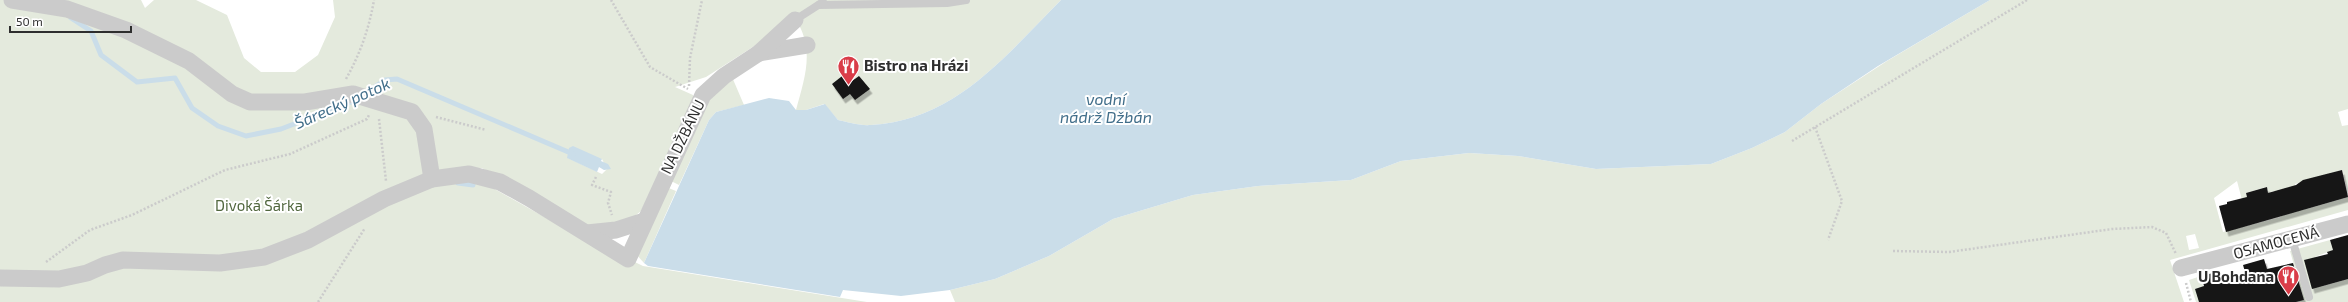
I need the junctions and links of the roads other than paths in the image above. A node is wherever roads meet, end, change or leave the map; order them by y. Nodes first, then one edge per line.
1 (12, 0) edge
2 (966, 0) edge
3 (903, 1) edge
4 (822, 2) edge
5 (795, 20) joint
6 (807, 45) dead end
7 (759, 53) junction
8 (432, 179) junction
9 (644, 221) junction
10 (2348, 224) edge
11 (587, 233) junction
12 (2292, 239) junction
13 (2181, 268) road end
14 (0, 278) edge
15 (2309, 297) dead end

1 - 8 street
2 - 3 lane
3 - 4 lane
4 - 5 lane
5 - 7 street, NA DŽBÁNU
6 - 7 street, NA DŽBÁNU
7 - 9 street, NA DŽBÁNU
8 - 11 street, NA DŽBÁNU
8 - 14 street
9 - 11 street
9 - 11 street, NA DŽBÁNU
10 - 12 street, OSAMOCENÁ
12 - 13 street, OSAMOCENÁ
12 - 15 lane

